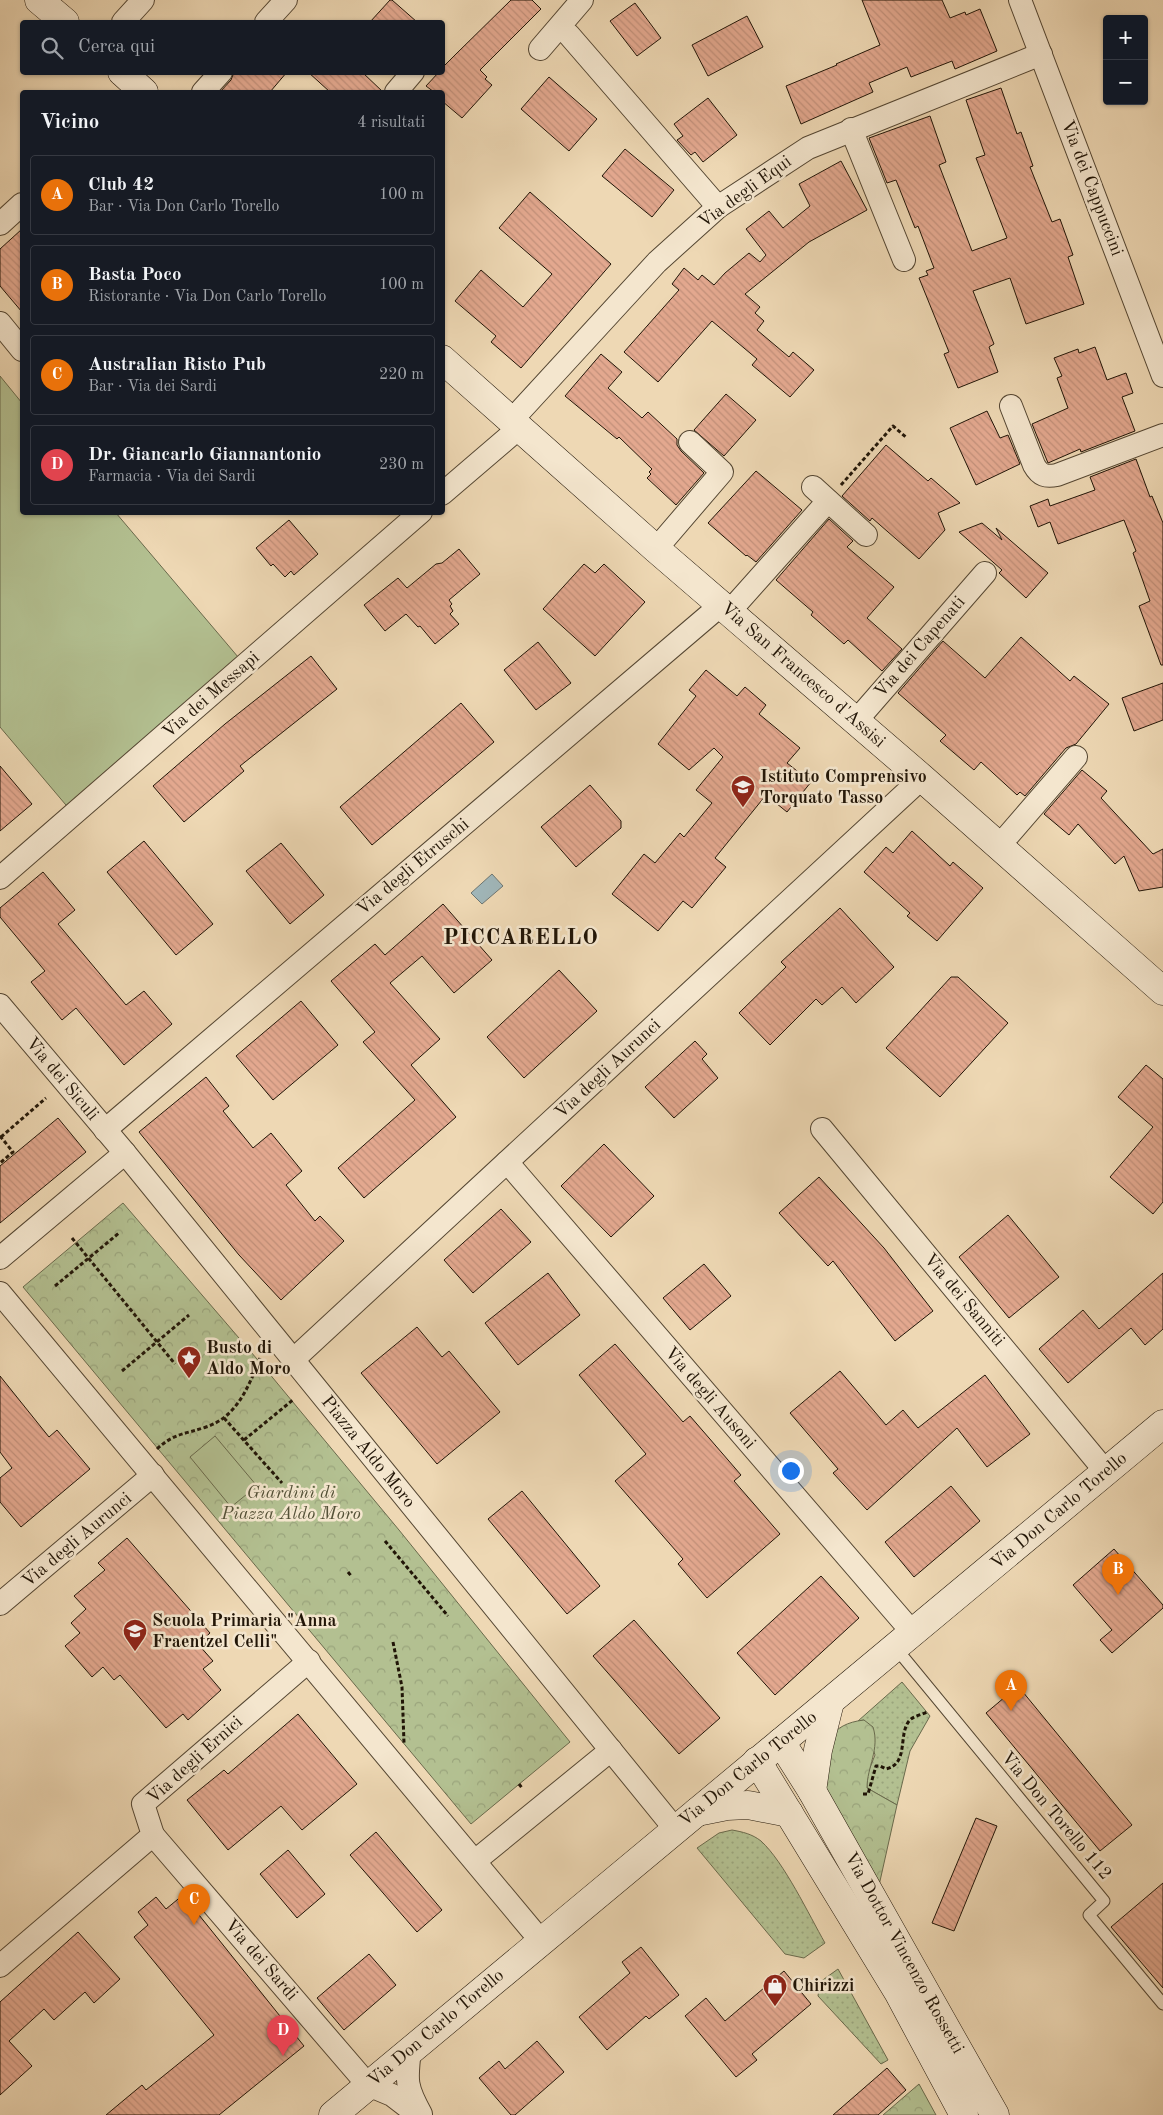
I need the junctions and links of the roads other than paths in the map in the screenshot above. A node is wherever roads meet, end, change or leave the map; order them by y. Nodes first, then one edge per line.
1 (40, 0) edge
2 (143, 0) edge
3 (286, 0) edge
4 (582, 0) edge
5 (1020, 0) edge
6 (63, 20) edge
7 (125, 20) edge
8 (268, 20) edge
9 (570, 35) dead end
10 (540, 49) dead end
11 (1041, 54) junction
12 (125, 75) edge
13 (218, 75) edge
14 (410, 75) edge
15 (142, 90) edge
16 (205, 90) edge
17 (398, 90) edge
18 (851, 129) junction
19 (20, 206) edge
20 (718, 208) junction
21 (0, 224) edge
22 (904, 260) dead end
23 (0, 323) edge
24 (20, 348) edge
25 (445, 362) edge
26 (1163, 376) edge
27 (1011, 406) dead end
28 (515, 424) junction
29 (1163, 434) edge
30 (690, 442) dead end
31 (445, 491) edge
32 (418, 515) edge
33 (866, 534) dead end
34 (656, 549) junction
35 (985, 573) dead end
36 (725, 608) junction
37 (856, 721) junction
38 (1076, 757) dead end
39 (922, 778) junction
40 (999, 846) junction
41 (0, 878) edge
42 (1163, 991) edge
43 (0, 1006) edge
44 (822, 1129) dead end
45 (105, 1130) junction
46 (125, 1153) junction
47 (507, 1162) junction
48 (0, 1258) edge
49 (0, 1293) edge
50 (293, 1360) junction
51 (1163, 1424) edge
52 (1106, 1472) junction
53 (154, 1475) junction
54 (0, 1604) edge
55 (904, 1640) junction
56 (309, 1662) junction
57 (830, 1702) junction
58 (781, 1742) junction
59 (611, 1750) junction
60 (757, 1761) junction
61 (812, 1791) junction
62 (789, 1813) junction
63 (685, 1821) junction
64 (153, 1835) junction
65 (475, 1861) junction
66 (541, 1940) junction
67 (0, 1966) edge
68 (1163, 2004) edge
69 (410, 2050) junction
70 (368, 2085) junction
71 (332, 2115) edge
72 (420, 2115) edge
73 (964, 2115) edge
74 (995, 2115) edge

1 - 6 street
2 - 7 street
3 - 8 street
4 - 10 street
5 - 11 street, Via dei Cappuccini
9 - 20 street
11 - 18 street, Via degli Equi
11 - 26 street, Via dei Cappuccini
12 - 15 street
13 - 16 street
14 - 17 street
18 - 20 street, Via degli Equi
18 - 22 street
19 - 21 street
20 - 28 street, Via degli Equi
23 - 24 street
25 - 28 street, Via San Francesco d'Assisi
27 - 29 street
28 - 31 street
28 - 34 street, Via San Francesco d'Assisi
30 - 34 street
32 - 41 street, Via dei Messapi
33 - 36 street, Via degli Etruschi
34 - 36 street, Via San Francesco d'Assisi
35 - 37 street, Via dei Capenati
36 - 37 street, Via San Francesco d'Assisi
36 - 45 street, Via degli Etruschi
37 - 39 street, Via San Francesco d'Assisi
38 - 40 street
39 - 40 street, Via San Francesco d'Assisi
39 - 47 street, Via degli Aurunci
40 - 42 street, Via San Francesco d'Assisi
43 - 45 street, Via dei Siculi
44 - 52 street, Via dei Sanniti
45 - 46 street, Piazza Aldo Moro
46 - 48 street
46 - 50 street, Piazza Aldo Moro
47 - 50 street, Via degli Aurunci
47 - 55 street, Via degli Ausoni
49 - 53 street
50 - 59 street, Piazza Aldo Moro
51 - 52 street, Via Don Carlo Torello
52 - 55 street, Via Don Carlo Torello
53 - 54 street, Via degli Aurunci
53 - 56 street
55 - 57 street, Via Don Carlo Torello
55 - 68 lane, Via Don Torello 112
56 - 64 street, Via degli Ernici
56 - 65 street
57 - 58 street, Via Don Carlo Torello
57 - 61 street
58 - 60 street, Via Don Carlo Torello
58 - 61 street, Via Dottor Vincenzo Rossetti
59 - 63 street, Piazza Aldo Moro
59 - 65 street
60 - 62 street, Via Dottor Vincenzo Rossetti
60 - 63 street, Via Don Carlo Torello
61 - 74 street, Via Dottor Vincenzo Rossetti
62 - 63 street
62 - 73 street, Via Dottor Vincenzo Rossetti
63 - 66 street, Via Don Carlo Torello
64 - 67 street
64 - 70 street, Via dei Sardi
65 - 66 street
66 - 69 street, Via Don Carlo Torello
69 - 70 street, Via Don Carlo Torello
69 - 72 street
70 - 71 street, Via Don Carlo Torello
70 - 72 street

